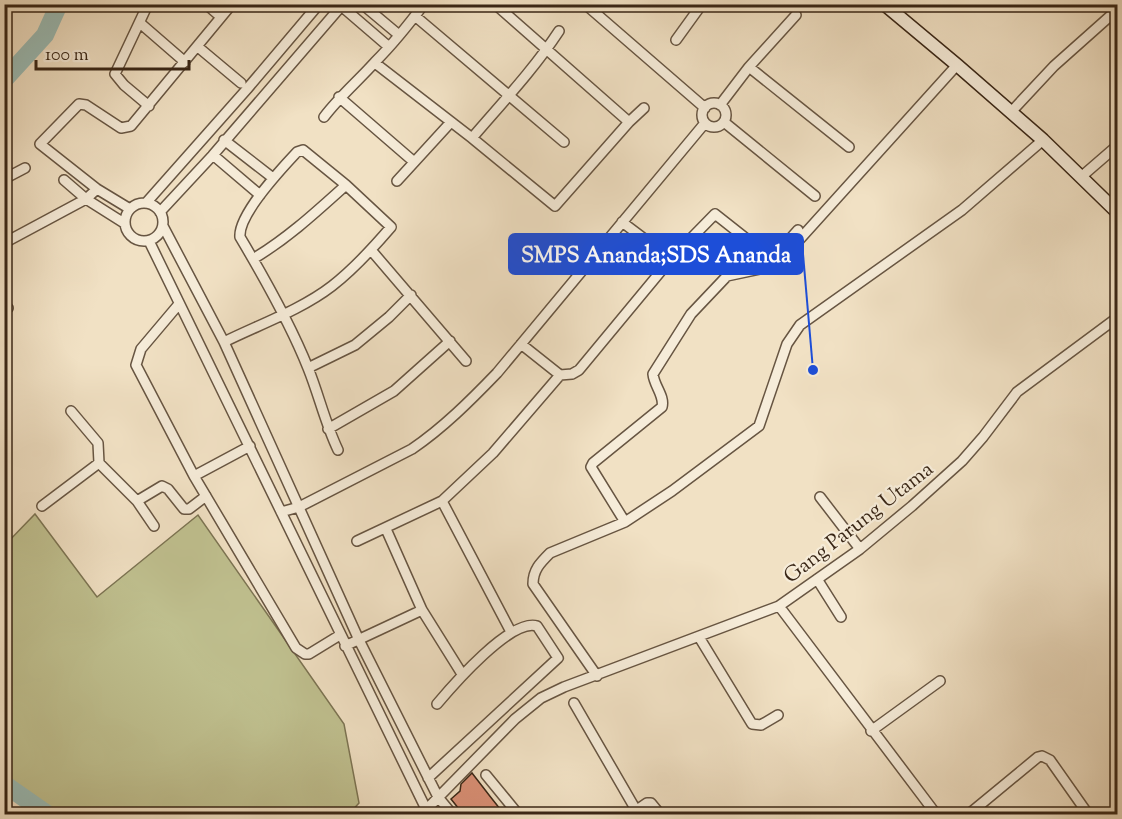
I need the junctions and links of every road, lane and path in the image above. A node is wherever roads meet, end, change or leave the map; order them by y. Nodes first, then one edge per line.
1 (148, 4) edge
2 (206, 4) edge
3 (232, 4) edge
4 (319, 4) edge
5 (362, 4) edge
6 (424, 4) edge
7 (495, 4) edge
8 (585, 4) edge
9 (341, 5) edge
10 (697, 6) edge
11 (888, 6) edge
12 (1118, 9) edge
13 (796, 15) dead end
14 (416, 16) junction
15 (221, 17) junction
16 (140, 23) junction
17 (559, 31) dead end
18 (399, 35) junction
19 (676, 40) dead end
20 (198, 47) junction
21 (389, 47) junction
22 (547, 49) junction
23 (185, 62) junction
24 (375, 63) junction
25 (957, 65) junction
26 (749, 67) junction
27 (241, 83) dead end
28 (509, 96) junction
29 (339, 97) junction
30 (720, 105) junction
31 (149, 106) junction
32 (644, 108) dead end
33 (705, 108) junction
34 (1011, 112) junction
35 (324, 117) dead end
36 (451, 122) junction
37 (629, 122) junction
38 (724, 122) junction
39 (705, 123) junction
40 (472, 138) junction
41 (224, 140) junction
42 (1042, 140) junction
43 (564, 142) dead end
44 (1118, 145) edge
45 (849, 147) dead end
46 (213, 155) junction
47 (413, 162) junction
48 (25, 168) dead end
49 (1081, 177) junction
50 (4, 178) edge
51 (273, 178) junction
52 (64, 180) dead end
53 (397, 181) dead end
54 (346, 185) junction
55 (97, 189) junction
56 (260, 195) junction
57 (815, 196) dead end
58 (86, 199) junction
59 (146, 203) junction
60 (130, 209) junction
61 (160, 212) junction
62 (1118, 213) edge
63 (622, 222) junction
64 (124, 223) junction
65 (163, 226) junction
66 (798, 230) dead end
67 (149, 241) junction
68 (4, 243) edge
69 (371, 250) junction
70 (253, 259) junction
71 (671, 259) junction
72 (411, 295) junction
73 (179, 304) junction
74 (283, 314) junction
75 (1118, 317) edge
76 (450, 341) junction
77 (224, 342) junction
78 (521, 344) junction
79 (466, 361) dead end
80 (309, 368) junction
81 (560, 375) junction
82 (71, 411) dead end
83 (328, 429) junction
84 (250, 446) junction
85 (338, 450) dead end
86 (99, 463) junction
87 (194, 476) junction
88 (206, 496) junction
89 (820, 497) dead end
90 (137, 501) junction
91 (442, 501) junction
92 (42, 506) dead end
93 (299, 507) junction
94 (281, 512) junction
95 (625, 522) junction
96 (154, 526) dead end
97 (386, 529) junction
98 (357, 541) dead end
99 (860, 549) junction
100 (817, 579) junction
101 (779, 606) junction
102 (422, 610) junction
103 (841, 617) dead end
104 (511, 632) junction
105 (340, 635) junction
106 (699, 637) junction
107 (358, 640) junction
108 (345, 646) junction
109 (462, 674) junction
110 (597, 676) junction
111 (940, 681) dead end
112 (574, 703) dead end
113 (437, 704) dead end
114 (778, 715) dead end
115 (871, 731) junction
116 (486, 775) dead end
117 (428, 778) junction
118 (438, 797) junction
119 (633, 812) edge
120 (426, 813) edge
121 (452, 814) edge
122 (518, 814) edge
123 (660, 814) edge
124 (936, 814) edge
125 (969, 814) edge
126 (1088, 814) edge

1 - 16 street
2 - 15 street
3 - 15 street
4 - 59 street
5 - 18 street
6 - 14 street
7 - 22 street
8 - 33 street
9 - 21 street
9 - 41 street
10 - 19 street
11 - 25 main road
12 - 34 street
13 - 26 street
14 - 18 street
14 - 28 street
15 - 20 street
16 - 23 street
16 - 31 street
17 - 22 street
18 - 21 street
20 - 23 street
20 - 27 street
21 - 24 street
22 - 28 street
22 - 37 street
23 - 31 street
24 - 29 street
24 - 36 street
25 - 34 main road
25 - 95 street
26 - 30 street
26 - 45 street
28 - 40 street
28 - 43 street
29 - 35 street
29 - 47 street
30 - 33 street
30 - 38 street
31 - 55 street
32 - 37 street
33 - 39 street
34 - 42 main road
36 - 40 street
36 - 47 street
37 - 40 street
38 - 39 street
38 - 57 street
39 - 63 street
41 - 46 street
41 - 51 street
42 - 49 main road
42 - 95 street
44 - 49 street
46 - 56 street
46 - 61 street
47 - 53 street
48 - 50 street
49 - 62 main road
51 - 54 street
51 - 56 street
52 - 58 street
54 - 69 street
54 - 70 street
55 - 58 street
55 - 60 street
56 - 70 street
58 - 64 street
58 - 68 street
59 - 60 street
59 - 61 street
60 - 64 street
61 - 65 street
63 - 71 street
63 - 78 street
64 - 67 street
65 - 67 street
65 - 77 street
66 - 71 street
67 - 73 street
69 - 72 street
69 - 74 street
70 - 74 street
71 - 81 street
72 - 76 street
72 - 80 street
73 - 84 street
73 - 87 street
74 - 77 street
74 - 80 street
75 - 99 street, Gang Parung Utama
76 - 79 street
76 - 83 street
77 - 93 street
78 - 81 street
78 - 93 street
80 - 83 street
81 - 91 street
82 - 86 street
83 - 85 street
84 - 87 street
84 - 94 street
86 - 90 street
86 - 92 street
87 - 88 street
88 - 90 street
88 - 105 street
89 - 99 street
90 - 96 street
91 - 97 street
91 - 104 street
93 - 94 street
93 - 107 street
94 - 105 street
95 - 110 street
97 - 98 street
97 - 102 street
99 - 100 street, Gang Parung Utama
100 - 101 street, Gang Parung Utama
100 - 103 street
101 - 106 street, Gang Parung Utama
101 - 115 street
102 - 107 street
102 - 109 street
104 - 109 street
104 - 117 street
105 - 108 street
106 - 110 street, Gang Parung Utama
106 - 114 street
107 - 108 street
107 - 117 street
108 - 120 street
109 - 113 street
110 - 118 street, Gang Parung Utama
111 - 115 street
112 - 119 street
115 - 124 street
116 - 122 street
117 - 118 street
118 - 120 street, Gang Parung Utama
118 - 121 street
119 - 123 street
125 - 126 street

